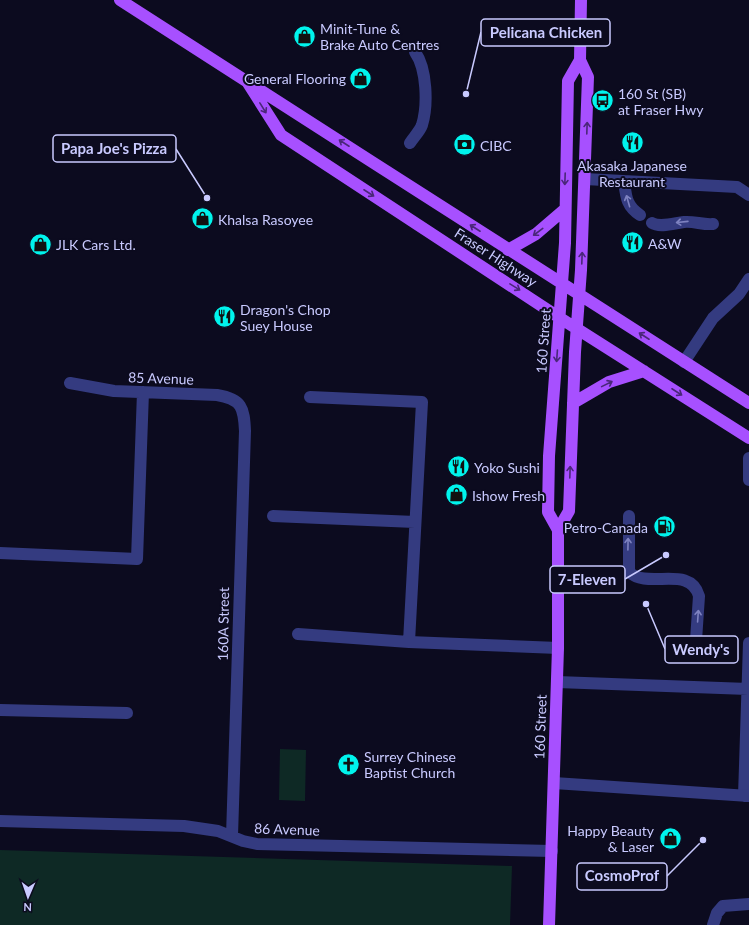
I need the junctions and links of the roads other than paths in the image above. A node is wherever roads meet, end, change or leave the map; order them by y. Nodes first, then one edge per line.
1 (120, 0) edge
2 (581, 0) edge
3 (415, 52) dead end
4 (580, 60) junction
5 (246, 80) junction
6 (410, 143) dead end
7 (585, 179) junction
8 (624, 181) junction
9 (749, 194) edge
10 (564, 210) junction
11 (640, 215) dead end
12 (652, 224) dead end
13 (713, 224) dead end
14 (508, 250) junction
15 (749, 279) edge
16 (562, 285) junction
17 (579, 297) junction
18 (560, 318) junction
19 (577, 328) junction
20 (684, 362) junction
21 (644, 371) junction
22 (70, 384) dead end
23 (144, 392) junction
24 (310, 397) dead end
25 (573, 403) junction
26 (749, 403) edge
27 (243, 412) joint
28 (749, 438) edge
29 (749, 458) edge
30 (749, 480) edge
31 (273, 516) dead end
32 (628, 516) dead end
33 (415, 522) junction
34 (558, 530) junction
35 (0, 553) edge
36 (298, 634) dead end
37 (409, 642) junction
38 (749, 644) edge
39 (558, 648) junction
40 (696, 655) dead end
41 (557, 682) junction
42 (748, 688) junction
43 (0, 710) edge
44 (127, 713) dead end
45 (554, 783) junction
46 (747, 796) edge
47 (0, 821) edge
48 (232, 836) junction
49 (552, 851) junction
50 (749, 904) edge
51 (549, 925) edge
52 (713, 925) edge

1 - 5 main road, Fraser Highway
2 - 4 main road, 160 Street
3 - 6 street
7 -> 4 main road, 160 Street
4 -> 10 main road, 160 Street
14 -> 5 main road, Fraser Highway
5 -> 18 main road, Fraser Highway
7 - 8 street
17 -> 7 main road, 160 Street
8 - 9 street
11 -> 8 street
10 -> 14 main road
10 - 16 main road, 160 Street
13 -> 12 street
14 - 16 main road, Fraser Highway
15 - 20 street
16 - 17 main road, Fraser Highway
16 - 18 main road, 160 Street
17 - 19 main road, 160 Street
20 -> 17 main road, Fraser Highway
18 - 19 main road, Fraser Highway
18 -> 34 main road, 160 Street
19 - 21 main road, Fraser Highway
19 - 25 main road, 160 Street
20 - 26 main road, Fraser Highway
25 -> 21 main road
21 -> 28 main road, Fraser Highway
22 - 23 street, 85 Avenue
23 - 27 street, 85 Avenue
23 - 35 street
24 - 33 street
34 -> 25 main road, 160 Street
27 - 48 street, 160A Street
29 - 30 street
31 - 33 street
40 -> 32 street
33 - 37 street
34 - 39 main road, 160 Street
36 - 37 street
37 - 39 street
38 - 42 street
39 - 41 main road, 160 Street
41 - 42 street
41 - 45 main road, 160 Street
42 - 46 street
43 - 44 street
45 - 46 street
45 - 49 main road, 160 Street
47 - 48 street, 86 Avenue
48 - 49 street, 86 Avenue
49 - 51 main road, 160 Street
50 - 52 street

